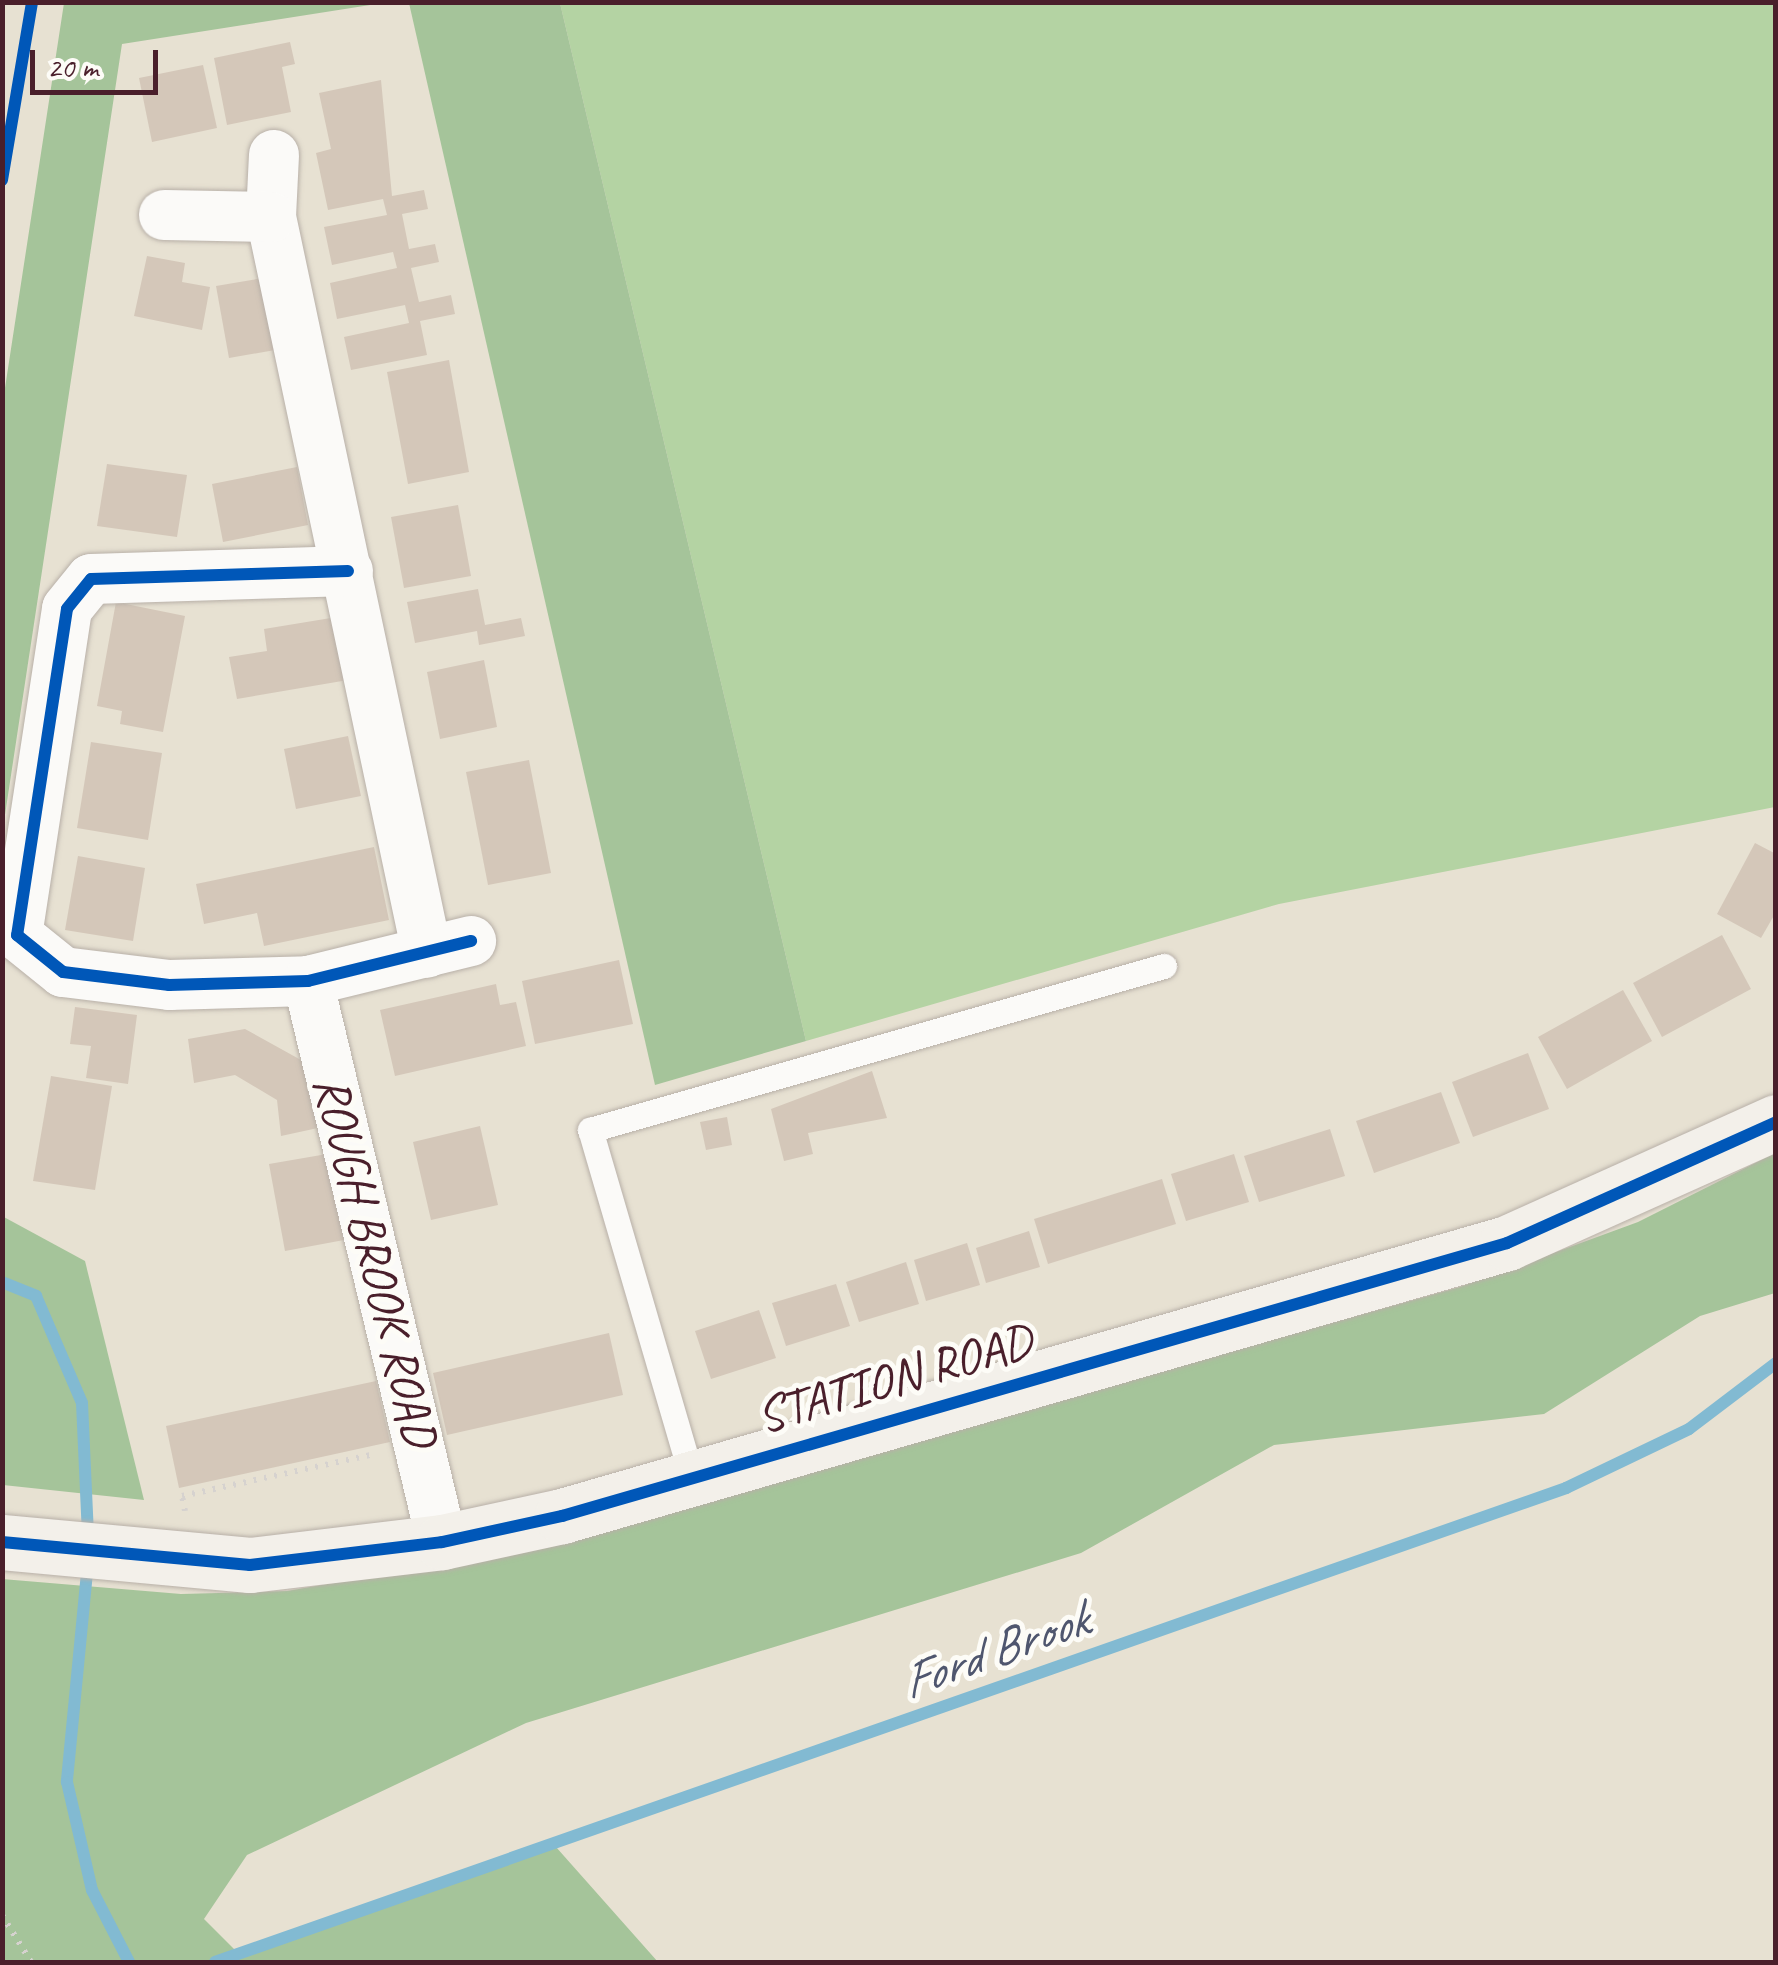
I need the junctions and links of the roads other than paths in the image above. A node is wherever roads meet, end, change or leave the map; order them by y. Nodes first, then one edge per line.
1 (274, 155) dead end
2 (164, 215) dead end
3 (271, 217) junction
4 (348, 571) junction
5 (1164, 966) dead end
6 (308, 981) junction
7 (1776, 1122) edge
8 (692, 1478) junction
9 (442, 1542) junction
10 (26, 1545) edge

1 - 3 street
2 - 3 street
3 - 4 street
4 - 6 street
4 - 6 street
5 - 8 lane
6 - 9 street, ROUGH BROOK ROAD
7 - 8 street, STATION ROAD
8 - 9 street, STATION ROAD
9 - 10 street, STATION ROAD

